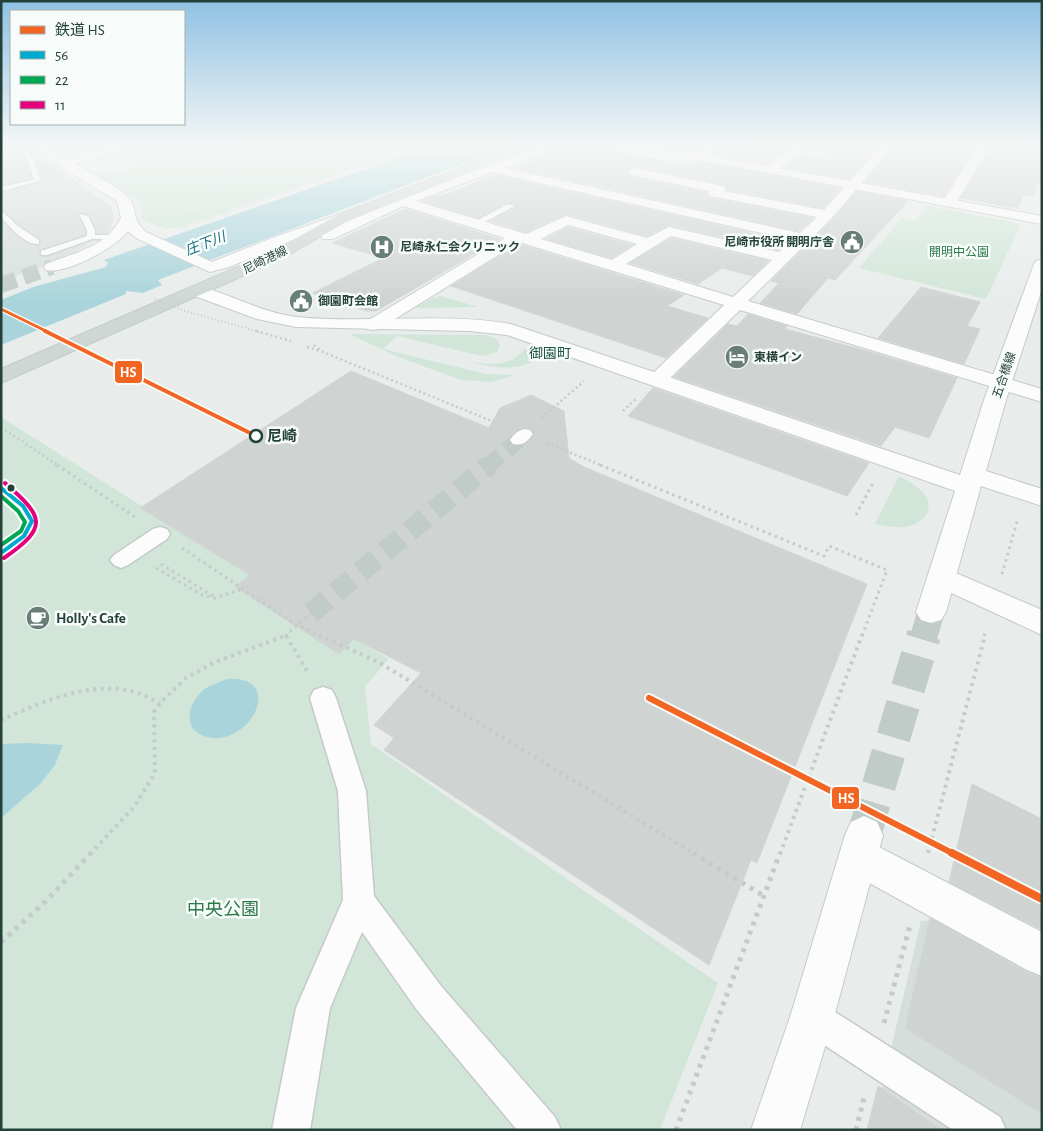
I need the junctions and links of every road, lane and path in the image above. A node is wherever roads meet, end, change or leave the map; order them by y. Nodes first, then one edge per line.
1 (121, 198) edge
2 (221, 198) edge
3 (270, 198) edge
4 (395, 198) edge
5 (416, 198) edge
6 (627, 198) edge
7 (748, 198) edge
8 (843, 198) edge
9 (921, 198) edge
10 (952, 198) edge
11 (404, 202) junction
12 (949, 203) junction
13 (511, 206) dead end
14 (1, 212) edge
15 (229, 212) junction
16 (129, 215) junction
17 (827, 215) junction
18 (84, 216) dead end
19 (343, 218) junction
20 (161, 220) dead end
21 (1042, 220) edge
22 (474, 224) junction
23 (176, 230) dead end
24 (91, 237) junction
25 (117, 237) junction
26 (804, 238) junction
27 (522, 239) junction
28 (36, 242) dead end
29 (649, 243) junction
30 (44, 253) tunnel mouth
31 (273, 257) junction
32 (783, 258) junction
33 (1042, 264) edge
34 (613, 266) junction
35 (52, 267) tunnel mouth
36 (198, 291) junction
37 (155, 299) dead end
38 (736, 303) junction
39 (224, 316) dead end
40 (373, 325) junction
41 (289, 335) dead end
42 (291, 341) dead end
43 (310, 342) dead end
44 (590, 376) dead end
45 (1, 377) edge
46 (1001, 384) junction
47 (649, 387) junction
48 (1042, 396) edge
49 (623, 411) dead end
50 (521, 437) junction
51 (875, 478) dead end
52 (971, 481) junction
53 (1042, 498) edge
54 (856, 515) dead end
55 (1019, 515) dead end
56 (160, 534) dead end
57 (139, 548) dead end
58 (156, 561) dead end
59 (151, 565) dead end
60 (942, 577) junction
61 (1000, 582) dead end
62 (243, 589) dead end
63 (215, 598) junction
64 (932, 612) tunnel mouth
65 (311, 613) tunnel mouth
66 (1042, 624) edge
67 (298, 625) junction
68 (286, 636) junction
69 (323, 698) joint
70 (160, 703) junction
71 (1, 720) edge
72 (764, 896) junction
73 (358, 901) junction
74 (1, 942) edge
75 (1042, 955) edge
76 (812, 1017) junction
77 (291, 1130) edge
78 (542, 1130) edge
79 (676, 1130) edge
80 (775, 1130) edge
81 (987, 1130) edge

1 - 16 street
2 - 15 path
3 - 15 path
4 - 19 main road, 尼崎港線
5 - 11 street
6 - 26 street
7 - 17 street
8 - 17 street
9 - 12 street
10 - 12 street
11 - 22 street
11 - 31 street
12 - 21 street
13 - 22 lane
14 - 28 lane
15 - 20 path
15 - 23 path
16 - 19 street
16 - 25 street
17 - 26 street
18 - 24 lane
19 - 31 main road, 尼崎港線
22 - 27 street
24 - 25 lane
24 - 30 lane
25 - 35 street
26 - 32 street
27 - 29 street
27 - 34 street
27 - 40 street
29 - 32 street
29 - 34 street
31 - 36 main road, 尼崎港線
32 - 38 street
33 - 46 street, 五合橋線
34 - 38 street
36 - 40 street
36 - 45 main road, 尼崎港線
37 - 42 path, bridge
38 - 46 street
38 - 47 street
39 - 41 path
40 - 47 street
43 - 50 path
44 - 50 path
46 - 48 street
46 - 52 street, 五合橋線
47 - 49 path
47 - 52 street
50 - 72 path
51 - 54 path
52 - 53 street
52 - 60 street, 五合橋線
55 - 61 path
56 - 57 street
58 - 63 path
59 - 63 path
60 - 64 street, 五合橋線
60 - 66 street
62 - 63 path
65 - 67 path
67 - 68 path
67 - 72 path
68 - 69 path
68 - 70 path
69 - 73 street
70 - 71 path
70 - 74 path
72 - 79 path
73 - 77 street
73 - 78 street
75 - 76 street
76 - 80 street
76 - 81 street

